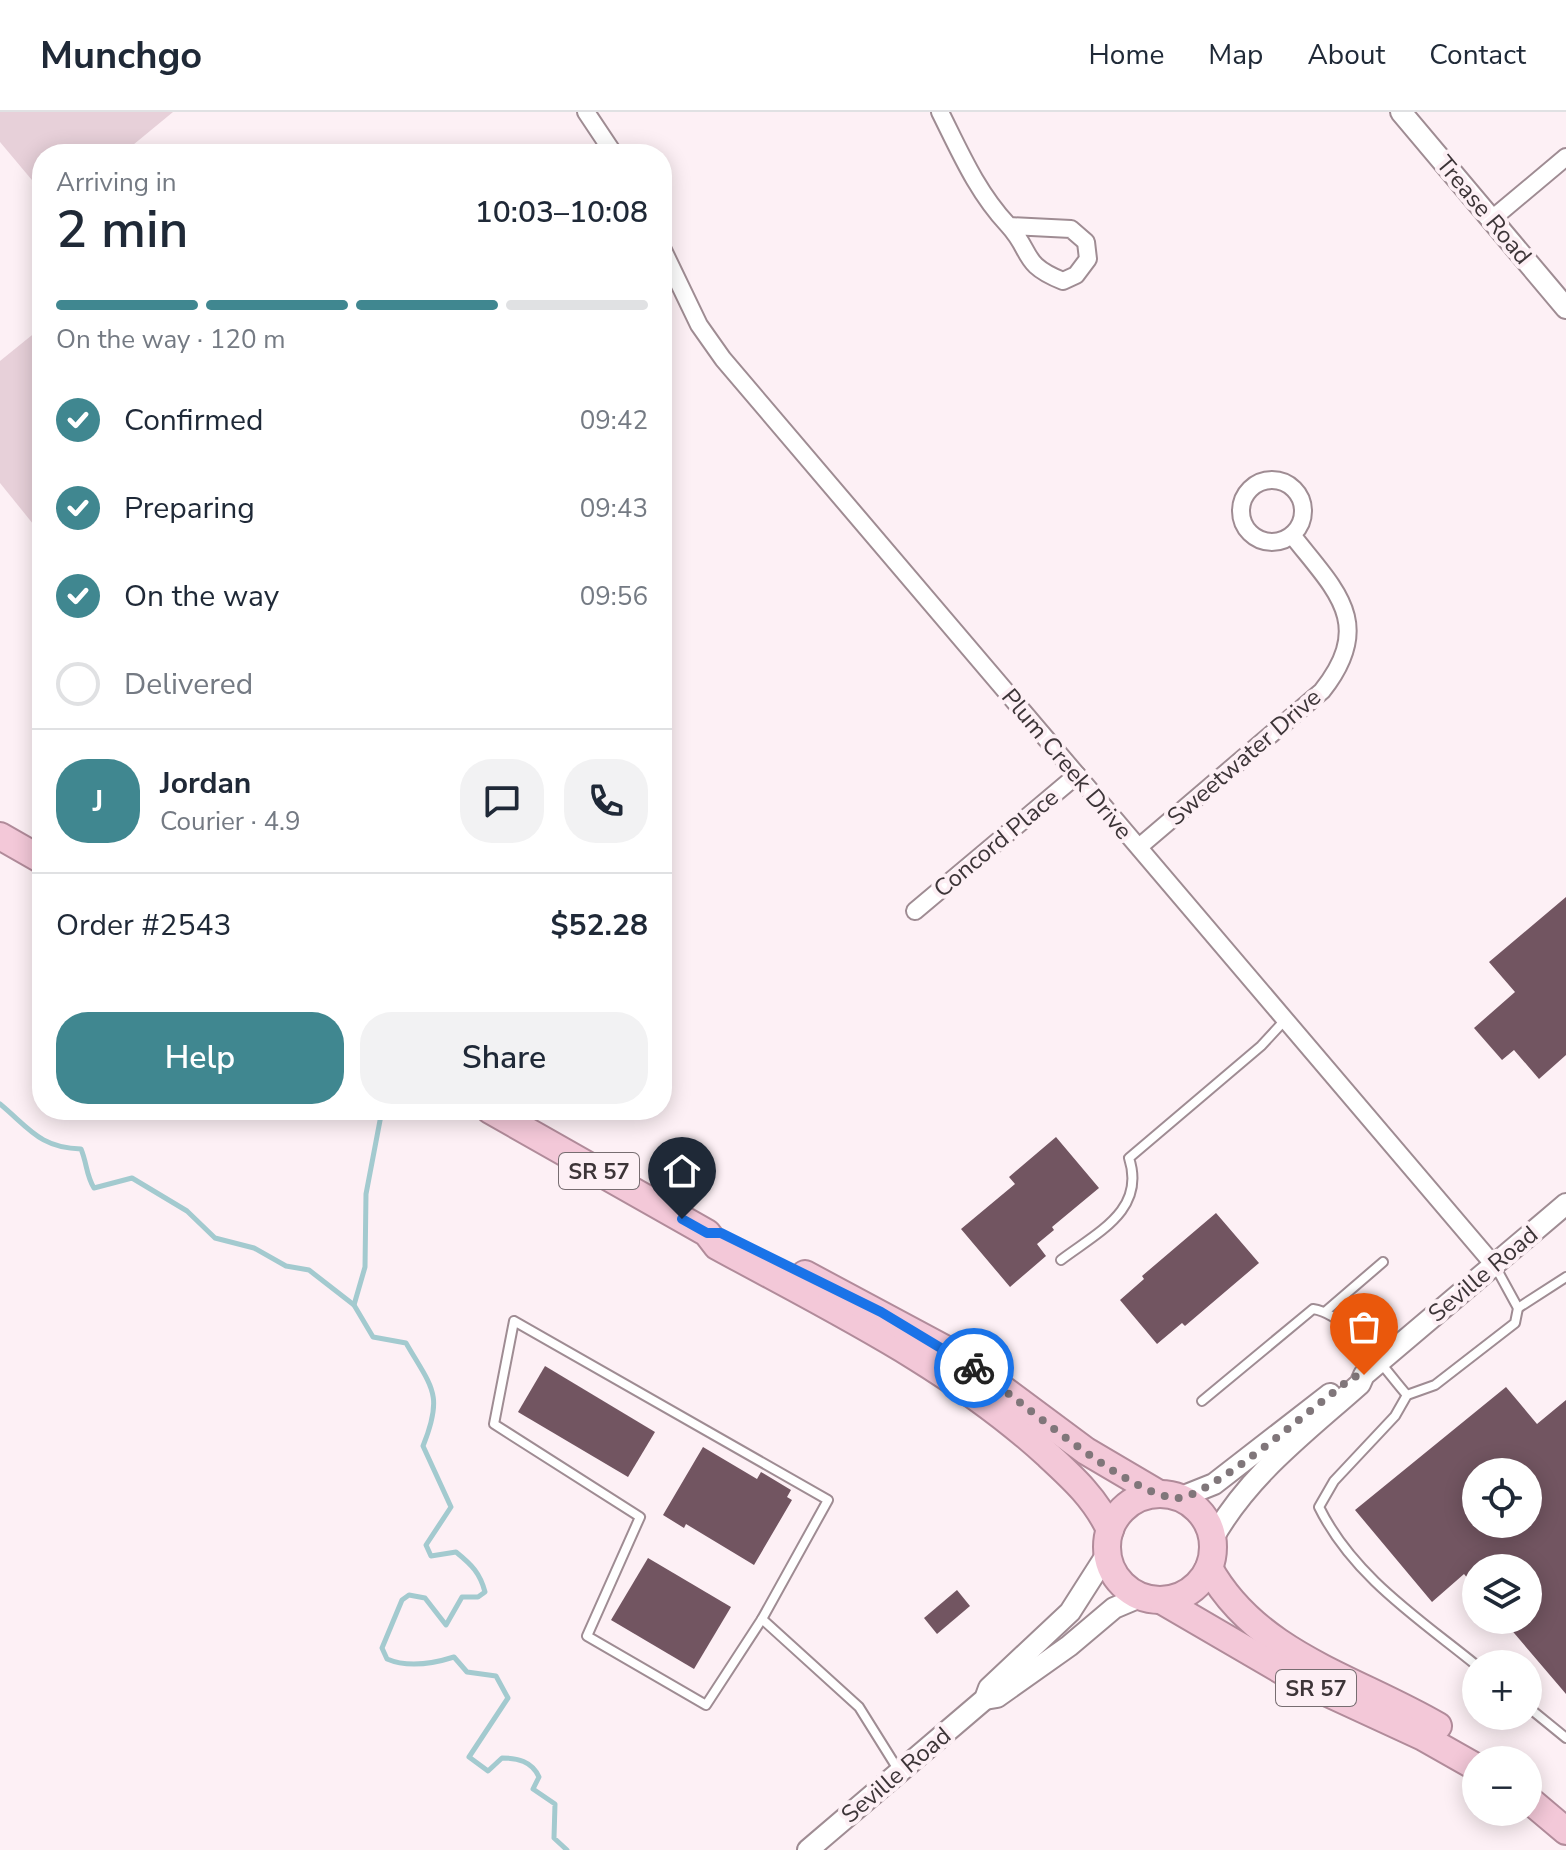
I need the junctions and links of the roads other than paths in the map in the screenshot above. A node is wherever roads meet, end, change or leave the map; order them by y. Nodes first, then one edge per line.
1 (586, 112) edge
2 (940, 112) edge
3 (1401, 112) edge
4 (607, 144) edge
5 (1566, 157) edge
6 (1492, 219) junction
7 (1009, 226) junction
8 (672, 269) edge
9 (1566, 308) edge
10 (1292, 535) dead end
11 (1077, 775) junction
12 (0, 836) edge
13 (1139, 847) junction
14 (32, 854) edge
15 (915, 911) dead end
16 (1286, 1020) junction
17 (508, 1120) edge
18 (1566, 1204) edge
19 (707, 1233) junction
20 (1061, 1260) dead end
21 (1383, 1262) dead end
22 (1494, 1265) junction
23 (1566, 1277) edge
24 (1518, 1308) junction
25 (1326, 1311) junction
26 (1371, 1369) junction
27 (1407, 1395) junction
28 (1202, 1401) dead end
29 (1169, 1496) junction
30 (1212, 1540) junction
31 (1108, 1542) junction
32 (1209, 1568) junction
33 (1151, 1598) junction
34 (762, 1619) junction
35 (1462, 1654) edge
36 (985, 1699) junction
37 (1542, 1718) edge
38 (1566, 1738) edge
39 (1467, 1746) edge
40 (1462, 1759) edge
41 (900, 1772) junction
42 (1542, 1811) edge
43 (1566, 1831) edge
44 (808, 1850) edge

1 - 4 street
2 - 7 street
3 - 6 street, Trease Road
5 - 6 street
6 - 9 street, Trease Road
7 - 7 street
8 - 11 street, Plum Creek Drive
10 - 13 street, Sweetwater Drive
11 - 13 street, Plum Creek Drive
11 - 15 street, Concord Place
12 - 14 highway
13 - 16 street, Plum Creek Drive
16 - 20 lane
16 - 22 street, Plum Creek Drive
17 - 19 highway, SR 57
18 - 22 street, Seville Road
19 - 29 highway, SR 57
19 - 31 highway, SR 57
21 - 25 lane
22 - 24 lane
22 - 26 street, Seville Road
23 - 24 lane
24 - 27 lane
25 - 26 lane
25 - 28 lane
26 - 27 lane
26 - 29 street, Seville Road
26 - 30 street, Seville Road
27 - 35 lane
29 - 30 highway, SR 57
29 - 31 highway
30 - 32 highway
31 - 33 highway, SR 57
31 - 36 street, Seville Road
32 - 33 highway
32 - 39 highway, SR 57
33 - 36 street, Seville Road
33 - 40 highway, SR 57
34 - 34 lane
34 - 41 lane
36 - 41 street, Seville Road
37 - 38 lane
41 - 44 street, Seville Road
42 - 43 highway

